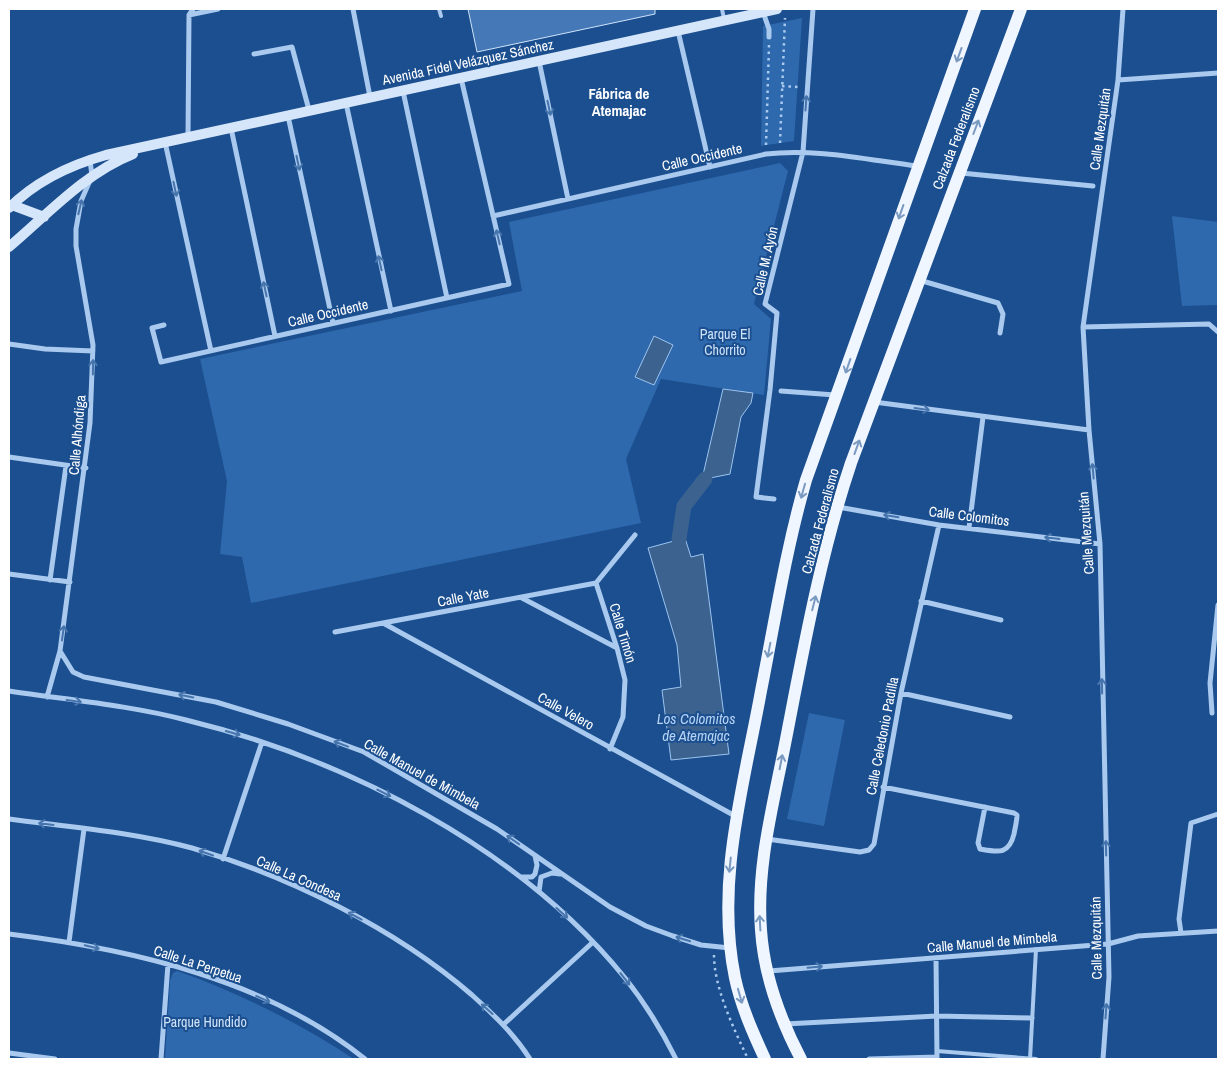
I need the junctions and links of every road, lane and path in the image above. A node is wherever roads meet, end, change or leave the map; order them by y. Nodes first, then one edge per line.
1 (193, 9) edge
2 (218, 9) edge
3 (353, 9) edge
4 (439, 9) edge
5 (722, 9) edge
6 (777, 9) edge
7 (812, 9) edge
8 (975, 9) edge
9 (1021, 9) edge
10 (1123, 9) edge
11 (763, 12) junction
12 (189, 15) junction
13 (441, 16) dead end
14 (785, 17) dead end
15 (724, 20) junction
16 (678, 31) junction
17 (769, 37) joint
18 (254, 54) dead end
19 (540, 61) junction
20 (1218, 72) edge
21 (461, 78) junction
22 (1118, 80) junction
23 (782, 86) junction
24 (807, 87) junction
25 (402, 91) junction
26 (371, 98) junction
27 (346, 103) junction
28 (309, 111) junction
29 (288, 116) junction
30 (231, 128) junction
31 (188, 137) junction
32 (165, 142) junction
33 (780, 152) junction
34 (803, 152) junction
35 (766, 154) junction
36 (90, 160) junction
37 (918, 166) junction
38 (710, 167) junction
39 (958, 173) junction
40 (92, 176) junction
41 (1093, 186) dead end
42 (568, 199) junction
43 (10, 207) edge
44 (493, 216) junction
45 (44, 217) junction
46 (9, 247) edge
47 (919, 280) junction
48 (447, 298) junction
49 (391, 311) junction
50 (333, 323) junction
51 (164, 325) dead end
52 (1083, 327) junction
53 (1218, 332) edge
54 (1000, 333) dead end
55 (275, 336) junction
56 (9, 344) edge
57 (93, 351) junction
58 (211, 351) junction
59 (781, 391) dead end
60 (837, 396) junction
61 (874, 402) junction
62 (983, 417) junction
63 (1089, 430) junction
64 (9, 457) edge
65 (66, 466) junction
66 (86, 468) junction
67 (774, 500) dead end
68 (836, 507) junction
69 (939, 525) junction
70 (969, 528) junction
71 (635, 535) dead end
72 (1100, 544) junction
73 (9, 574) edge
74 (50, 580) junction
75 (70, 582) junction
76 (596, 583) junction
77 (522, 598) junction
78 (921, 601) junction
79 (1218, 605) edge
80 (1001, 620) dead end
81 (383, 623) junction
82 (335, 632) dead end
83 (617, 648) junction
84 (60, 651) junction
85 (9, 691) edge
86 (901, 693) junction
87 (47, 697) junction
88 (1212, 713) dead end
89 (1010, 717) dead end
90 (262, 742) junction
91 (610, 748) junction
92 (883, 787) junction
93 (985, 807) junction
94 (1218, 814) edge
95 (738, 817) junction
96 (9, 819) edge
97 (84, 829) junction
98 (766, 839) junction
99 (535, 856) junction
100 (223, 859) junction
101 (560, 874) junction
102 (519, 876) junction
103 (539, 892) junction
104 (1218, 931) edge
105 (1181, 933) junction
106 (9, 934) edge
107 (69, 942) junction
108 (593, 942) junction
109 (1108, 944) junction
110 (730, 948) junction
111 (1036, 949) junction
112 (936, 958) junction
113 (168, 964) junction
114 (767, 971) junction
115 (937, 1016) junction
116 (1032, 1018) junction
117 (504, 1024) junction
118 (784, 1024) junction
119 (937, 1050) junction
120 (9, 1053) edge
121 (937, 1058) edge
122 (55, 1059) edge
123 (161, 1059) edge
124 (365, 1059) edge
125 (530, 1059) edge
126 (676, 1059) edge
127 (765, 1059) edge
128 (801, 1059) edge
129 (870, 1059) edge
130 (1030, 1059) edge
131 (1036, 1059) edge
132 (1103, 1059) edge

1 - 12 street
2 - 12 street
3 - 26 street
4 - 13 lane
5 - 15 lane
6 - 11 main road, Avenida Fidel Velázquez Sánchez
7 - 24 street, Calle M. Ayón
8 -> 37 main road, Calzada Federalismo
39 -> 9 main road, Calzada Federalismo
10 - 22 street, Calle Mezquitán
11 - 15 main road, Avenida Fidel Velázquez Sánchez
11 - 17 street
12 - 31 street
14 - 23 path
15 - 16 main road, Avenida Fidel Velázquez Sánchez
16 - 19 main road, Avenida Fidel Velázquez Sánchez
16 - 38 street
17 - 35 path
18 - 28 street
19 - 21 main road, Avenida Fidel Velázquez Sánchez
19 -> 42 street
20 - 22 street
21 - 25 main road, Avenida Fidel Velázquez Sánchez
21 - 44 street
22 - 52 street, Calle Mezquitán
23 - 24 path
23 - 33 path
34 -> 24 street, Calle M. Ayón
25 - 26 main road, Avenida Fidel Velázquez Sánchez
25 - 48 street
26 - 27 main road, Avenida Fidel Velázquez Sánchez
27 - 28 main road, Avenida Fidel Velázquez Sánchez
49 -> 27 street
28 - 29 main road, Avenida Fidel Velázquez Sánchez
29 - 30 main road, Avenida Fidel Velázquez Sánchez
29 -> 50 street
30 - 31 main road, Avenida Fidel Velázquez Sánchez
55 -> 30 street
31 - 32 main road, Avenida Fidel Velázquez Sánchez
32 - 36 main road, Avenida Fidel Velázquez Sánchez
32 - 40 main road, Avenida Fidel Velázquez Sánchez
32 -> 58 street
33 - 34 street, Calle Occidente
33 - 35 street, Calle Occidente
34 - 37 street, Calle Occidente
34 - 67 street, Calle M. Ayón
35 - 38 street, Calle Occidente
36 - 40 street
36 - 43 main road, Avenida Fidel Velázquez Sánchez
37 -> 60 main road, Calzada Federalismo
38 - 42 street, Calle Occidente
39 - 41 street
39 - 47 main road, Calzada Federalismo
40 - 45 main road, Avenida Fidel Velázquez Sánchez
57 -> 40 street, Calle Alhóndiga
42 - 44 street, Calle Occidente
43 - 45 main road
48 -> 44 street, Calle Occidente
45 - 46 main road, Avenida Fidel Velázquez Sánchez
47 - 54 street
47 - 61 main road, Calzada Federalismo
48 - 49 street, Calle Occidente
49 - 50 street, Calle Occidente
50 - 55 street, Calle Occidente
51 - 58 street, Calle Occidente
52 - 53 street
52 - 63 street, Calle Mezquitán
55 - 58 street, Calle Occidente
56 - 57 street
66 -> 57 street, Calle Alhóndiga
59 - 60 street
60 -> 95 main road, Calzada Federalismo
61 -> 62 street
68 -> 61 main road, Calzada Federalismo
62 - 63 street
62 - 70 street
72 -> 63 street, Calle Mezquitán
64 - 65 street
65 - 66 street
65 - 74 street, Calle Alhóndiga
66 - 75 street, Calle Alhóndiga
69 -> 68 street, Calle Colomitos
98 -> 68 main road, Calzada Federalismo
69 - 70 street, Calle Colomitos
69 - 78 street, Calle Celedonio Padilla
72 -> 70 street, Calle Colomitos
71 - 76 street
109 -> 72 street, Calle Mezquitán
73 - 74 street
74 - 75 street
84 -> 75 street, Calle Alhóndiga
76 - 77 street, Calle Yate
76 - 83 street, Calle Timón
77 - 81 street, Calle Yate
77 - 83 street
78 - 80 street
78 - 86 street, Calle Celedonio Padilla
79 - 88 street
81 - 82 street, Calle Yate
81 - 91 street, Calle Velero
83 - 91 street, Calle Timón
84 - 87 street, Calle Alhóndiga
99 -> 84 street, Calle Manuel de Mimbela
85 - 87 street
86 - 89 street
86 - 92 street, Calle Celedonio Padilla
87 -> 90 street
90 - 100 street
90 -> 102 street
91 - 95 street, Calle Velero
92 - 93 street
92 - 98 street, Calle Celedonio Padilla
93 - 93 street
94 - 105 street
95 -> 110 main road, Calzada Federalismo
97 -> 96 street, Calle La Condesa
100 -> 97 street, Calle La Condesa
97 - 107 street
114 -> 98 main road, Calzada Federalismo
99 - 101 street, Calle Manuel de Mimbela
99 - 102 street
117 -> 100 street, Calle La Condesa
101 - 103 street
110 -> 101 street, Calle Manuel de Mimbela
102 - 103 street
103 -> 108 street
104 - 105 street, Calle Manuel de Mimbela
105 - 109 street, Calle Manuel de Mimbela
106 - 107 street, Calle La Perpetua
107 -> 113 street, Calle La Perpetua
108 - 117 street
108 -> 126 street
109 - 111 street, Calle Manuel de Mimbela
132 -> 109 street, Calle Mezquitán
110 -> 127 main road, Calzada Federalismo
111 - 112 street, Calle Manuel de Mimbela
111 - 116 lane
114 -> 112 street, Calle Manuel de Mimbela
112 - 115 street
113 - 123 street
113 -> 124 street, Calle La Perpetua
114 - 118 main road, Calzada Federalismo
115 - 116 street
115 - 118 street
115 - 119 street
116 - 130 lane
117 - 125 street, Calle La Condesa
118 - 128 main road, Calzada Federalismo
119 - 121 street
119 - 130 lane
120 - 122 street
121 - 129 street
130 - 131 lane

